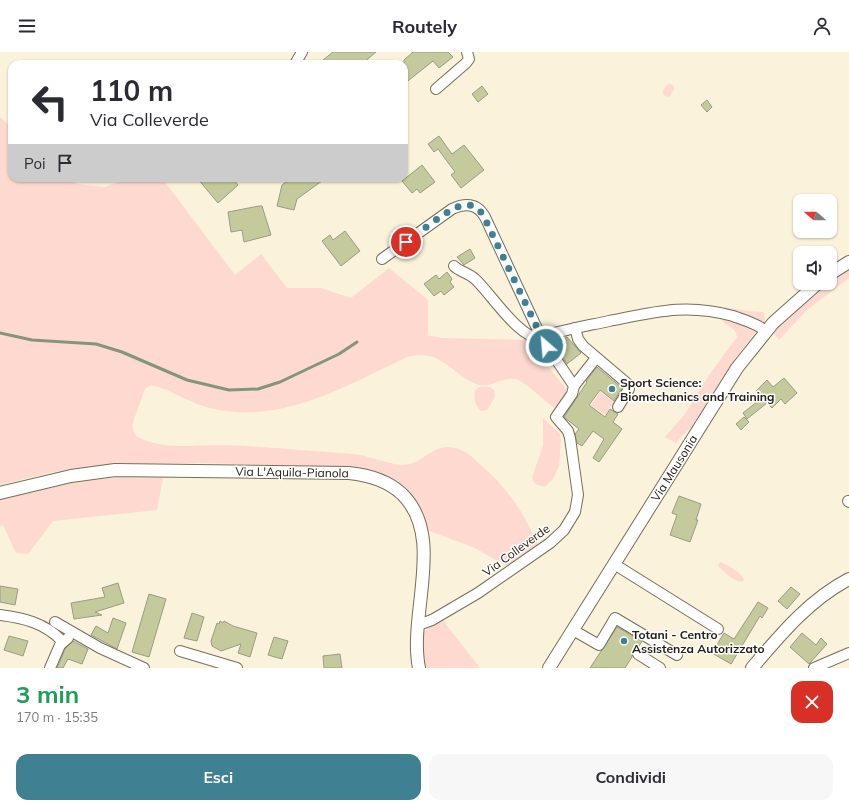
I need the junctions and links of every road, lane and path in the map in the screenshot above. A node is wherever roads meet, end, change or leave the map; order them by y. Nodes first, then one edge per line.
1 (467, 52) edge
2 (436, 89) dead end
3 (382, 259) dead end
4 (849, 262) edge
5 (454, 266) dead end
6 (837, 270) edge
7 (811, 290) edge
8 (575, 328) junction
9 (766, 332) junction
10 (541, 337) junction
11 (596, 358) junction
12 (574, 386) junction
13 (618, 407) dead end
14 (0, 492) edge
15 (614, 564) junction
16 (849, 579) edge
17 (0, 615) edge
18 (55, 622) dead end
19 (418, 625) junction
20 (718, 629) dead end
21 (573, 630) junction
22 (62, 641) junction
23 (91, 644) junction
24 (180, 651) dead end
25 (849, 653) edge
26 (638, 654) dead end
27 (676, 655) dead end
28 (50, 668) edge
29 (144, 668) edge
30 (237, 668) edge
31 (419, 668) edge
32 (549, 668) edge
33 (660, 668) edge
34 (752, 668) edge
35 (814, 668) edge

1 - 2 street
3 - 10 street
4 - 6 main road
5 - 10 street
7 - 9 main road, Via Mausonia
8 - 9 street
8 - 10 street
8 - 11 street
9 - 15 main road, Via Mausonia
10 - 12 street
11 - 12 street
11 - 13 street
12 - 19 street, Via Colleverde
14 - 19 main road, Via L'Aquila-Pianola
15 - 20 street
15 - 21 main road, Via Mausonia
16 - 34 main road
17 - 22 street
18 - 23 street
19 - 31 main road, Via L'Aquila-Pianola
21 - 27 street
21 - 32 main road, Via Mausonia
22 - 23 street
22 - 28 street
23 - 29 street
24 - 30 street
25 - 35 street
26 - 33 street

